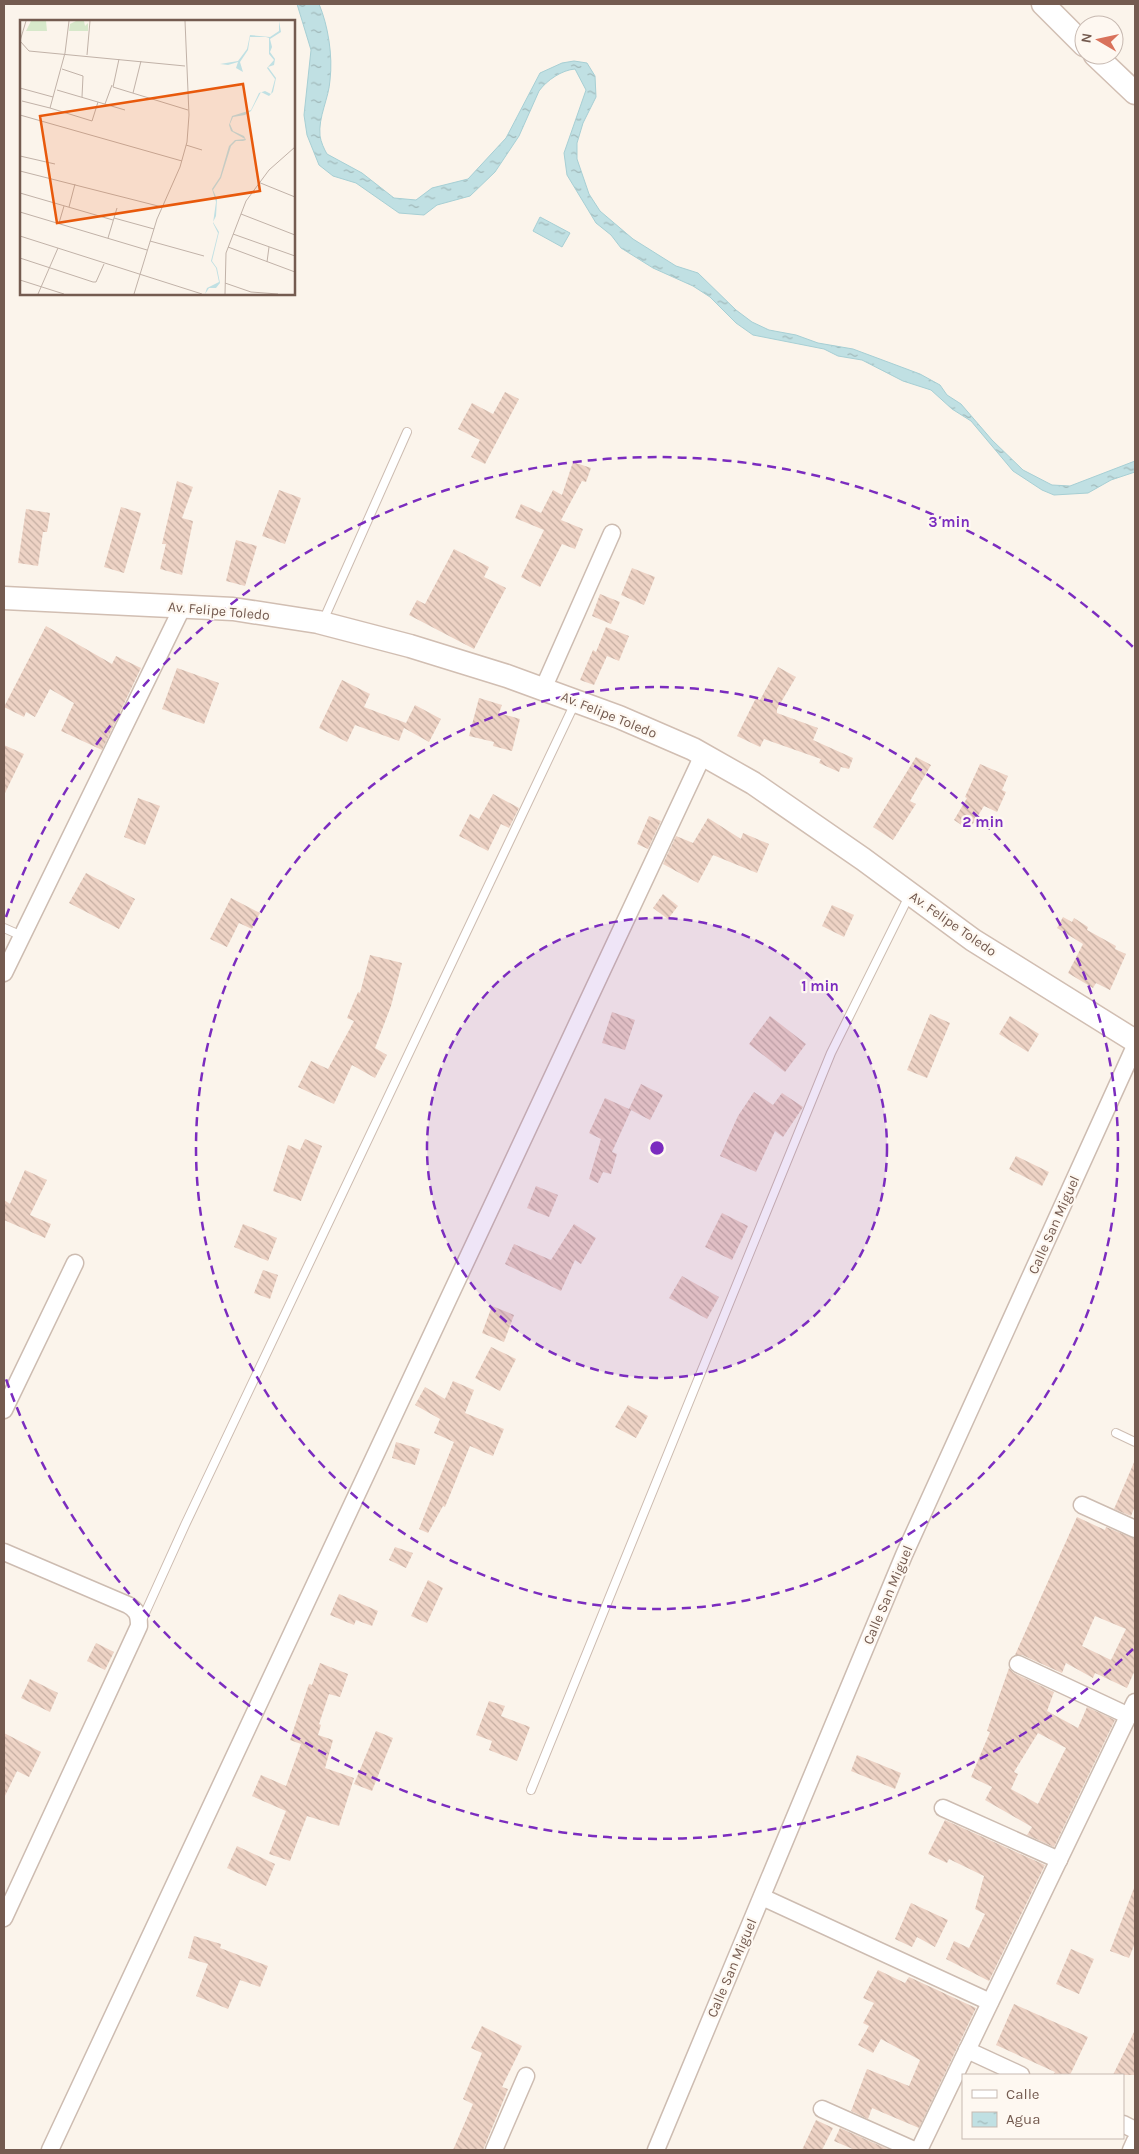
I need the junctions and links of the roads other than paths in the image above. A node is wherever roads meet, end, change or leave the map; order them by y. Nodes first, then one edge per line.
1 (1044, 4) edge
2 (1074, 35) edge
3 (1105, 65) edge
4 (1135, 93) edge
5 (407, 432) dead end
6 (612, 533) dead end
7 (4, 598) edge
8 (183, 606) junction
9 (322, 623) junction
10 (543, 689) junction
11 (576, 701) junction
12 (703, 755) junction
13 (910, 894) junction
14 (4, 928) edge
15 (22, 936) junction
16 (4, 973) edge
17 (1135, 1040) edge
18 (1135, 1046) edge
19 (75, 1263) dead end
20 (4, 1410) edge
21 (1116, 1434) dead end
22 (1135, 1442) edge
23 (1082, 1505) dead end
24 (1135, 1529) edge
25 (4, 1552) edge
26 (139, 1626) junction
27 (1018, 1664) dead end
28 (1132, 1709) edge
29 (531, 1790) dead end
30 (943, 1808) dead end
31 (1059, 1860) junction
32 (762, 1897) junction
33 (4, 1918) edge
34 (990, 2002) junction
35 (967, 2050) junction
36 (1019, 2074) edge
37 (526, 2076) dead end
38 (822, 2109) dead end
39 (1135, 2140) edge
40 (50, 2150) edge
41 (494, 2150) edge
42 (656, 2150) edge
43 (914, 2150) edge
44 (919, 2150) edge
45 (1131, 2150) edge

1 - 2 main road
3 - 4 main road
5 - 9 lane
6 - 10 street
7 - 8 main road, Av. Felipe Toledo
8 - 9 main road, Av. Felipe Toledo
8 - 15 street
9 - 10 main road, Av. Felipe Toledo
10 - 11 main road, Av. Felipe Toledo
11 - 12 main road, Av. Felipe Toledo
11 - 26 lane
12 - 13 main road, Av. Felipe Toledo
12 - 40 street
13 - 17 main road, Av. Felipe Toledo
13 - 29 lane
14 - 15 lane
15 - 16 street
18 - 32 street, Calle San Miguel
19 - 20 street
21 - 22 lane
23 - 24 street
25 - 26 street
26 - 33 street
27 - 28 street
28 - 31 street
30 - 31 street
31 - 34 street
32 - 34 street
32 - 42 street, Calle San Miguel
34 - 35 street
35 - 36 street
35 - 44 street
37 - 41 street
38 - 43 street
39 - 45 street

